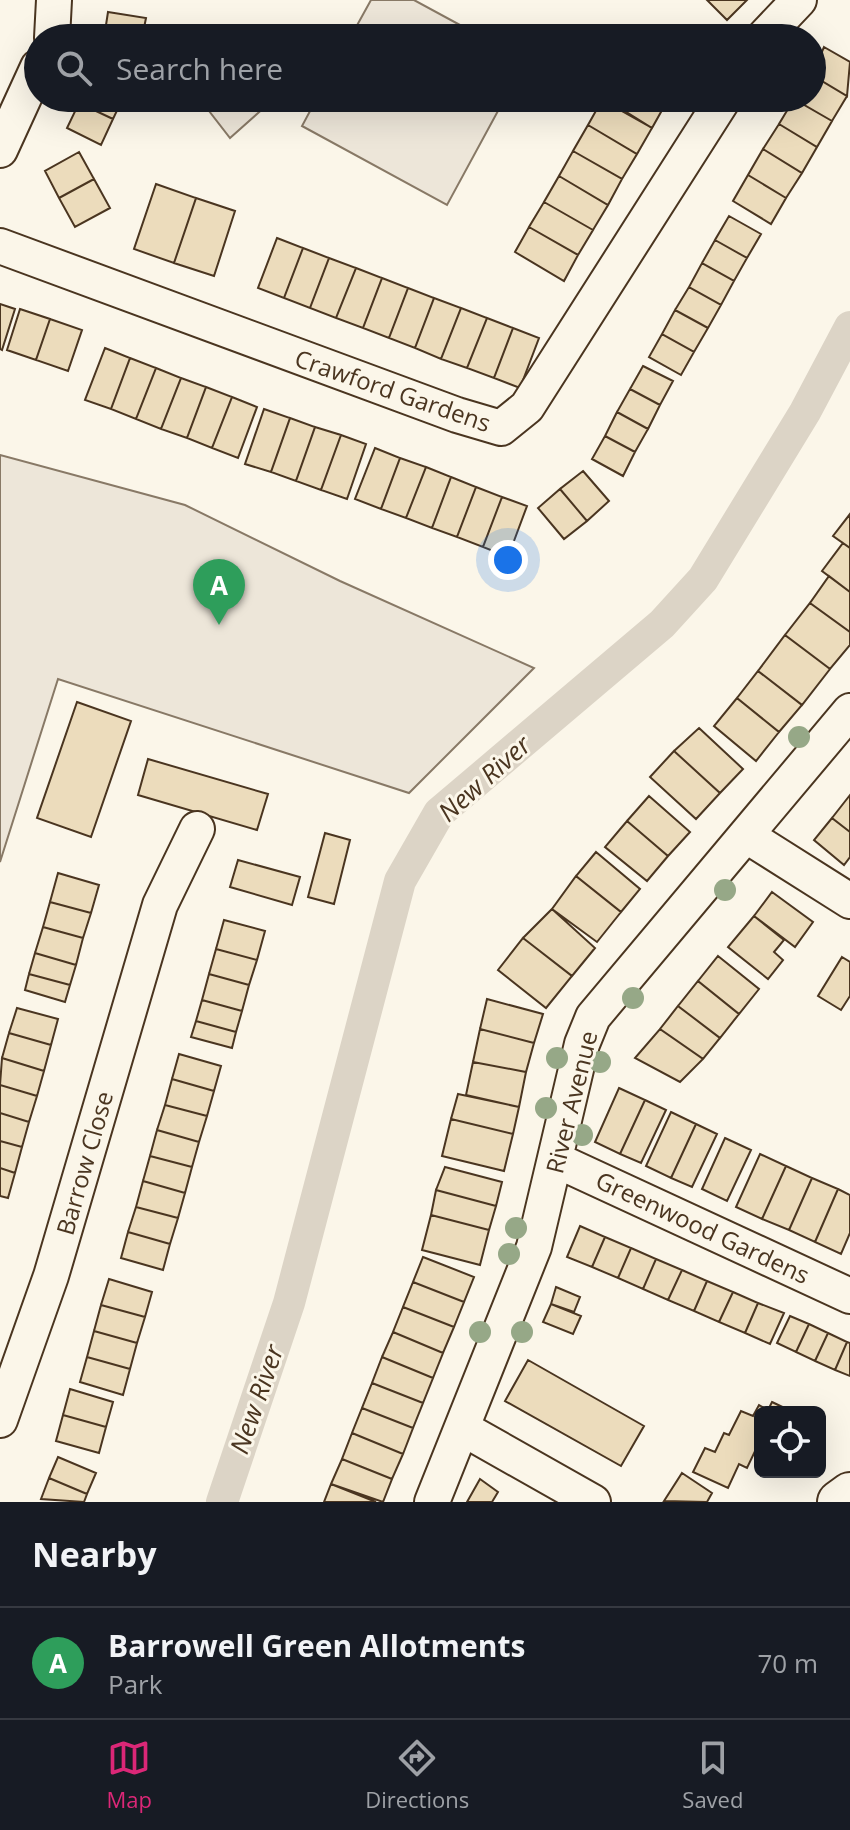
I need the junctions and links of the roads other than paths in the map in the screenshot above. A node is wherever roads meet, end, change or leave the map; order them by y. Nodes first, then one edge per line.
1 (54, 0) edge
2 (799, 0) edge
3 (53, 24) edge
4 (776, 24) edge
5 (24, 98) edge
6 (715, 112) edge
7 (0, 150) edge
8 (0, 246) edge
9 (850, 711) edge
10 (197, 829) dead end
11 (747, 836) junction
12 (850, 901) edge
13 (556, 1160) junction
14 (850, 1296) edge
15 (0, 1420) edge
16 (462, 1428) junction
17 (850, 1494) edge
18 (432, 1502) edge
19 (593, 1502) edge
20 (839, 1502) edge

1 - 3 street
2 - 4 street
5 - 7 street
6 - 8 street, Crawford Gardens
9 - 11 street, River Avenue
10 - 15 street, Barrow Close
11 - 12 street
11 - 13 street, River Avenue
13 - 14 street, Greenwood Gardens
13 - 16 street, River Avenue
16 - 18 street, River Avenue
16 - 19 street
17 - 20 main road

